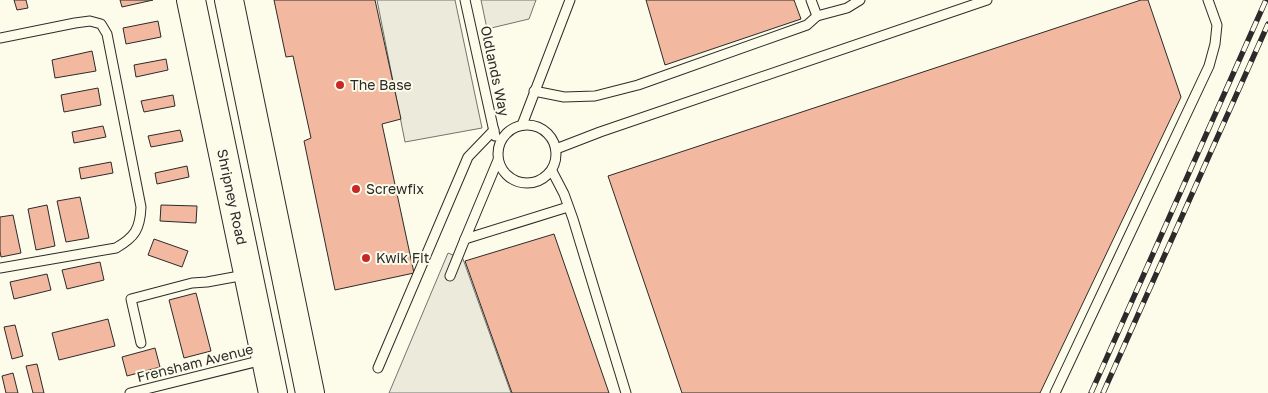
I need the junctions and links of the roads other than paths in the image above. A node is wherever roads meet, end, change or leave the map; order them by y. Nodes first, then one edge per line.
1 (191, 0) edge
2 (229, 0) edge
3 (465, 0) edge
4 (570, 0) edge
5 (811, 0) edge
6 (860, 0) edge
7 (986, 0) edge
8 (1208, 0) edge
9 (817, 16) junction
10 (0, 38) edge
11 (534, 91) junction
12 (522, 125) junction
13 (494, 130) junction
14 (498, 148) junction
15 (556, 149) junction
16 (498, 160) junction
17 (552, 171) junction
18 (568, 207) junction
19 (465, 239) junction
20 (0, 268) edge
21 (248, 274) junction
22 (450, 276) dead end
23 (141, 343) dead end
24 (266, 359) junction
25 (378, 368) dead end
26 (130, 393) edge
27 (273, 393) edge
28 (310, 393) edge
29 (626, 393) edge
30 (1055, 393) edge

1 - 21 main road, Shripney Road
2 - 28 main road
3 - 13 lane, Oldlands Way
4 - 11 lane
5 - 9 lane
6 - 9 lane
7 - 15 lane
8 - 30 lane
9 - 11 lane
10 - 20 lane
11 - 12 lane
12 - 14 lane, Oldlands Way
12 - 15 lane, Oldlands Way
13 - 14 lane, Oldlands Way
13 - 25 lane
14 - 16 lane, Oldlands Way
15 - 17 lane
16 - 17 lane
16 - 19 lane
17 - 18 lane
18 - 19 lane
18 - 29 lane
19 - 22 lane
21 - 23 lane
21 - 24 main road, Shripney Road
24 - 26 lane, Frensham Avenue
24 - 27 main road, Shripney Road

